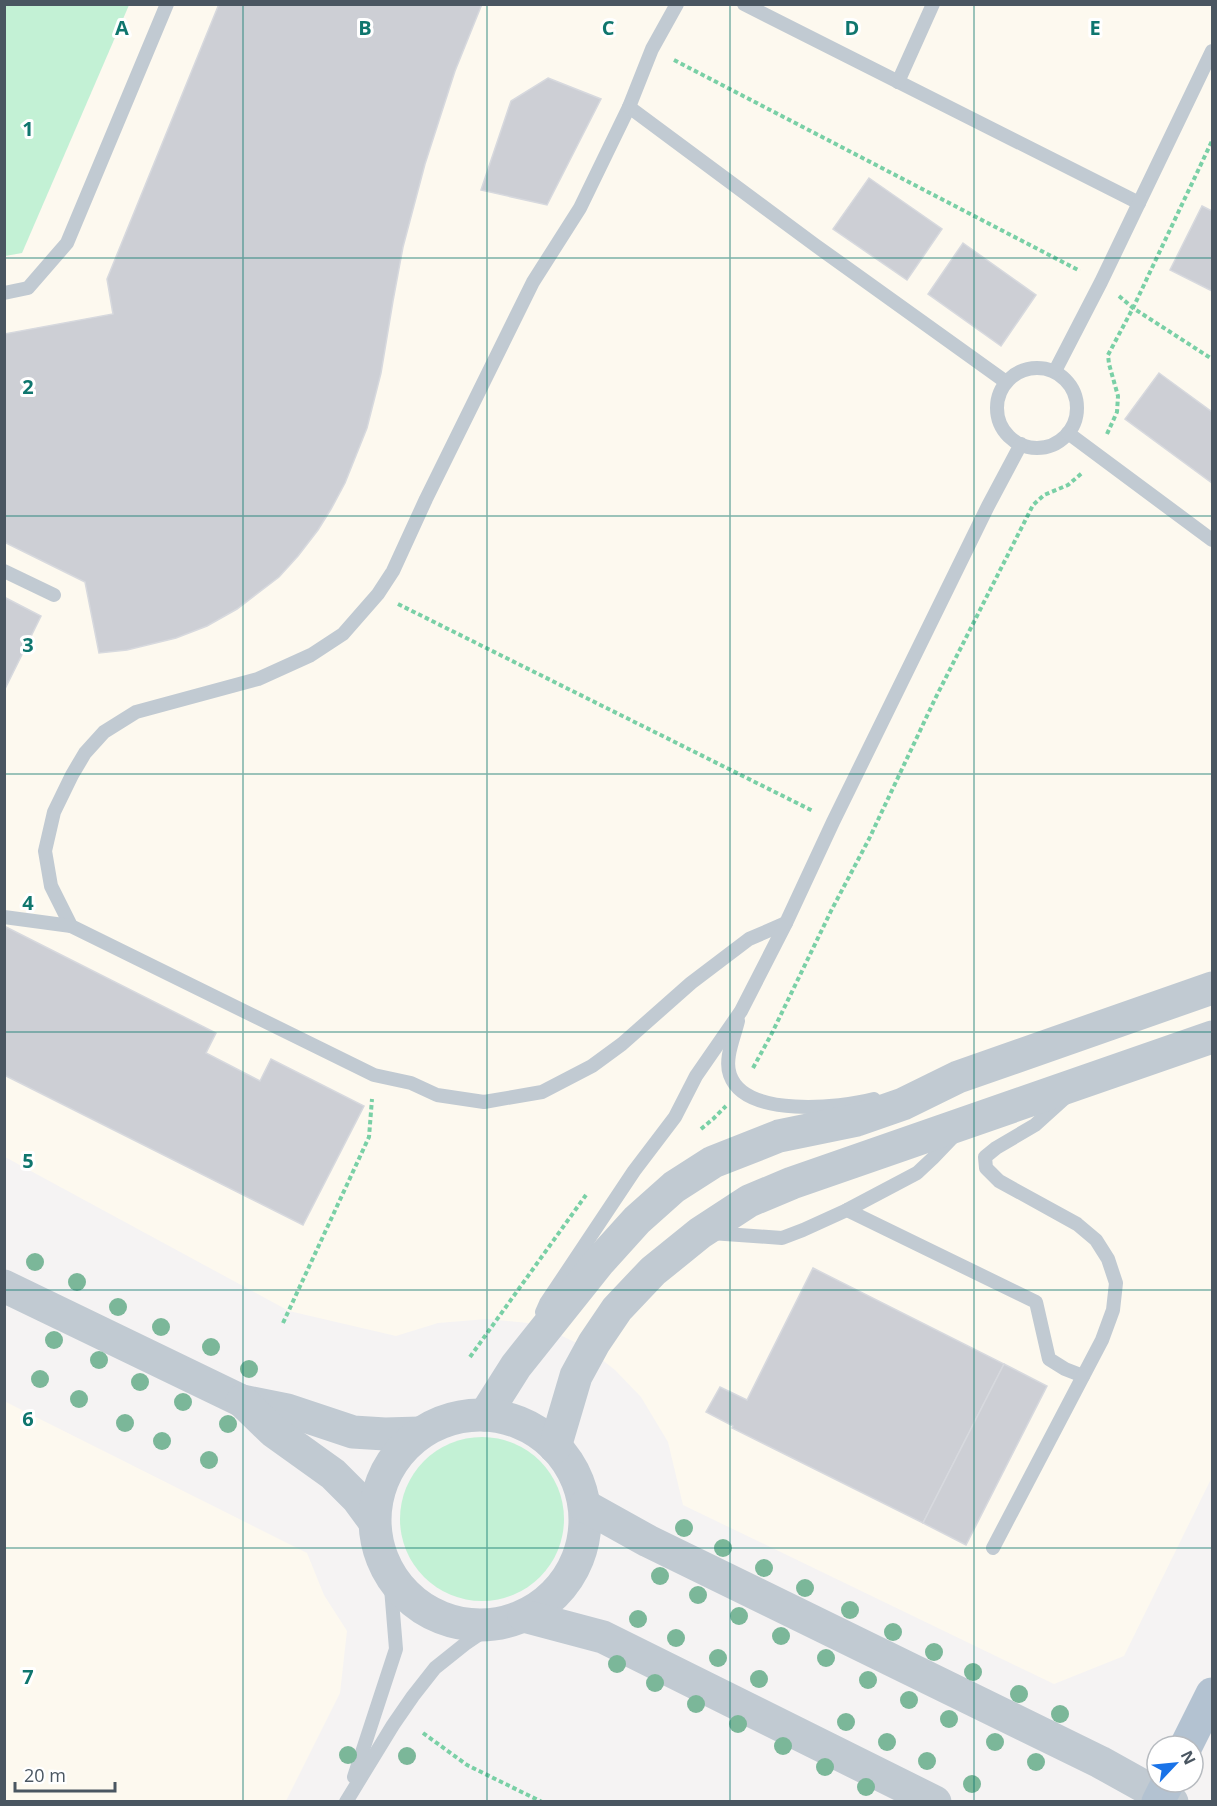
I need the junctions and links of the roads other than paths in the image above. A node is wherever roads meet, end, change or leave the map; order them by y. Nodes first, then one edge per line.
1 (167, 4) edge
2 (677, 4) edge
3 (744, 4) edge
4 (933, 4) edge
5 (1212, 51) edge
6 (898, 82) junction
7 (629, 107) junction
8 (1138, 203) junction
9 (4, 292) edge
10 (1055, 371) junction
11 (1006, 382) junction
12 (1068, 434) junction
13 (1021, 444) junction
14 (1212, 540) edge
15 (4, 571) edge
16 (54, 595) dead end
17 (4, 917) edge
18 (786, 923) junction
19 (71, 926) junction
20 (1212, 988) edge
21 (741, 1011) junction
22 (1212, 1037) edge
23 (958, 1077) junction
24 (1080, 1083) junction
25 (967, 1122) junction
26 (847, 1210) junction
27 (700, 1233) junction
28 (4, 1286) edge
29 (516, 1366) junction
30 (1083, 1376) junction
31 (242, 1401) junction
32 (485, 1415) junction
33 (420, 1433) junction
34 (555, 1446) junction
35 (585, 1506) junction
36 (374, 1521) junction
37 (993, 1548) dead end
38 (390, 1576) junction
39 (525, 1616) junction
40 (494, 1625) junction
41 (1212, 1694) edge
42 (1192, 1734) edge
43 (1165, 1795) edge
44 (347, 1799) edge
45 (935, 1802) edge

1 - 9 lane
2 - 7 lane
3 - 6 lane
4 - 6 lane
5 - 8 lane
6 - 8 lane
7 - 11 lane
7 - 19 lane
8 - 10 lane
10 - 11 lane
10 - 12 lane
11 - 13 lane
12 - 13 lane
12 - 14 lane
13 - 18 lane
15 - 16 lane
17 - 19 lane
18 - 19 lane
18 - 21 lane
20 - 23 street
21 - 23 lane
21 - 29 lane
22 - 24 street
23 - 29 street
24 - 25 street
24 - 30 lane
25 - 26 lane
25 - 27 street
26 - 27 lane
26 - 30 lane
27 - 34 street
28 - 31 street
29 - 32 street
30 - 37 lane
31 - 33 street
31 - 36 street
32 - 33 street
32 - 34 street
33 - 36 street
34 - 35 street
35 - 39 street
35 - 43 street
36 - 38 street
38 - 40 street
38 - 44 lane
39 - 40 street
39 - 45 street
40 - 44 lane
41 - 42 main road

